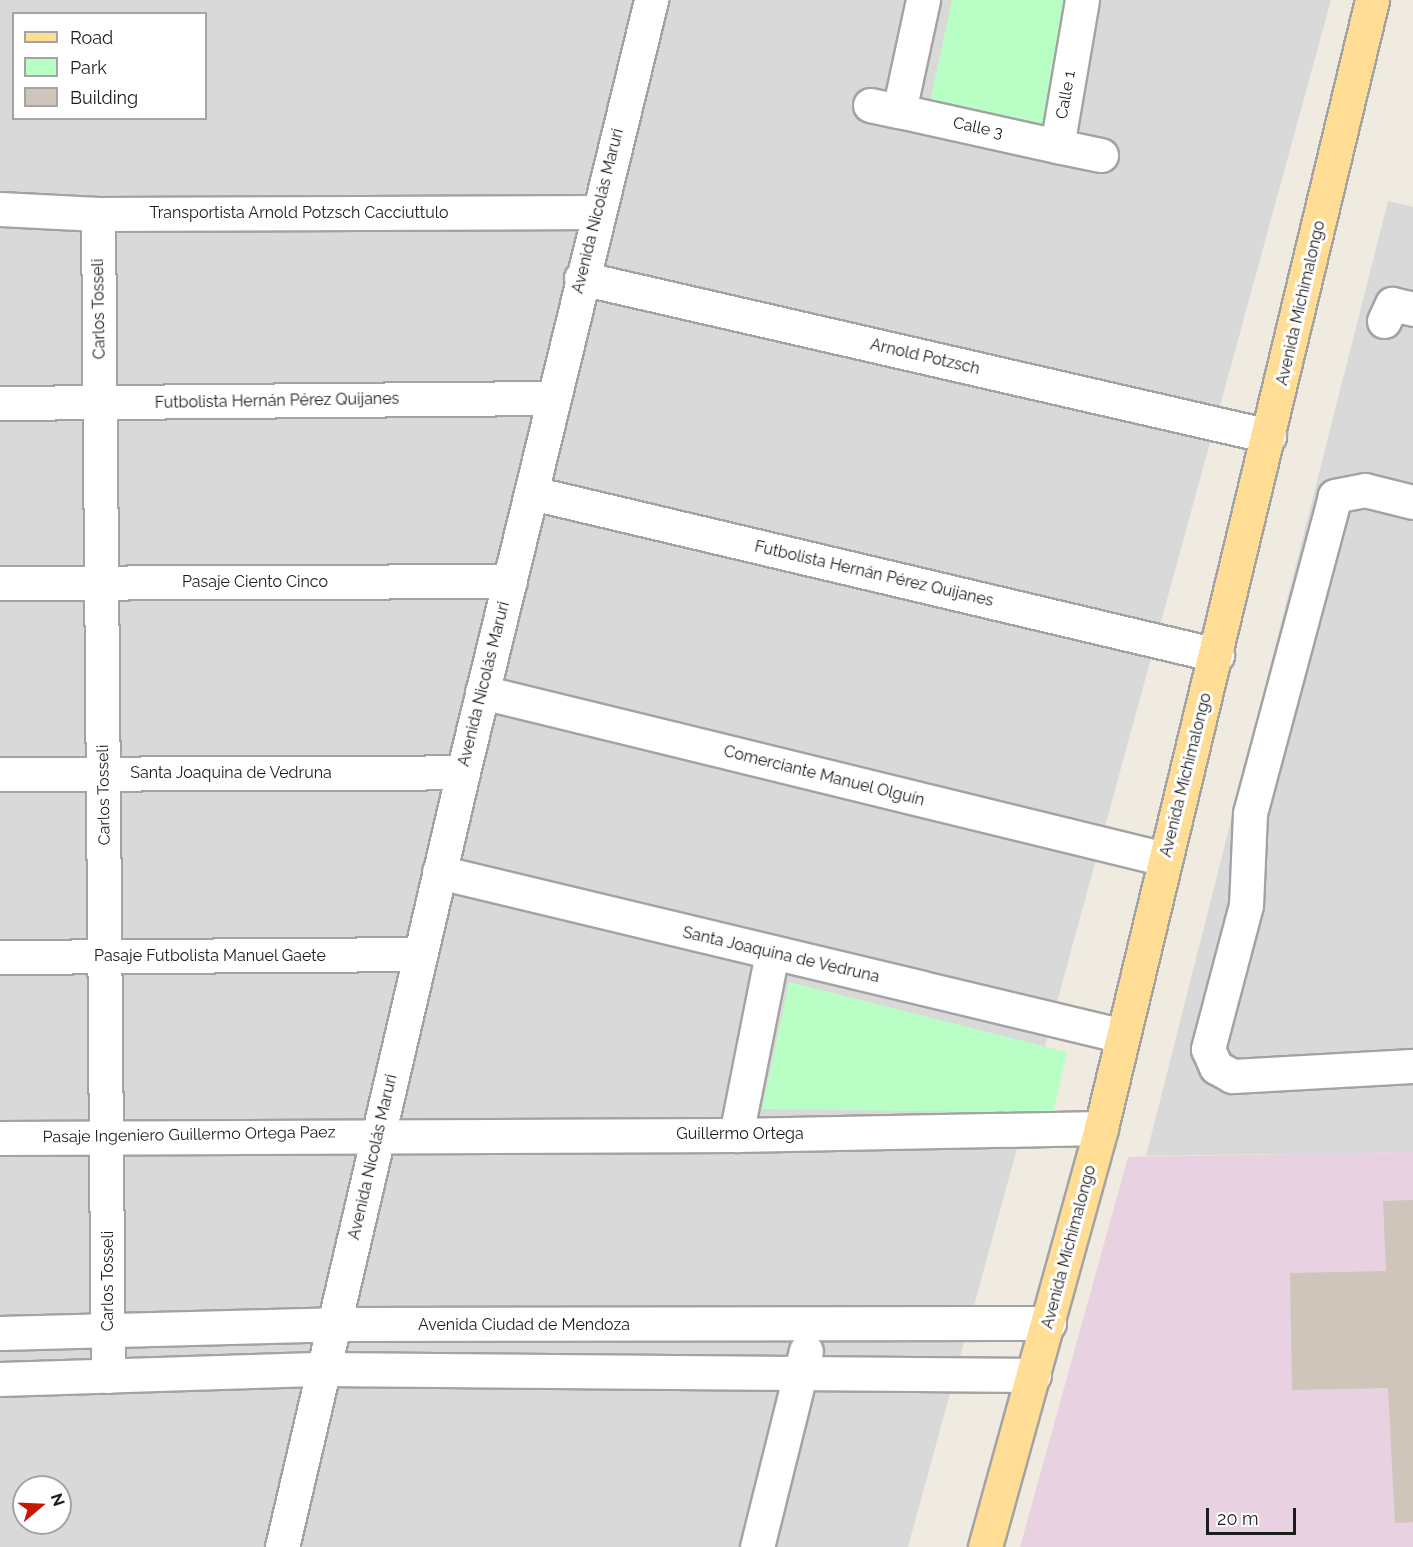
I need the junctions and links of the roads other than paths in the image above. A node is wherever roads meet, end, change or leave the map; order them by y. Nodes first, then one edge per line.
1 (651, 0) edge
2 (923, 0) edge
3 (1082, 0) edge
4 (1372, 0) edge
5 (1057, 146) junction
6 (1101, 155) dead end
7 (0, 209) edge
8 (598, 212) junction
9 (98, 214) junction
10 (581, 278) junction
11 (553, 398) junction
12 (100, 402) junction
13 (0, 403) edge
14 (1269, 436) junction
15 (532, 493) junction
16 (1413, 502) edge
17 (510, 581) junction
18 (102, 582) junction
19 (0, 583) edge
20 (1216, 655) junction
21 (482, 692) junction
22 (463, 772) junction
23 (0, 774) edge
24 (104, 774) junction
25 (1165, 859) junction
26 (439, 872) junction
27 (772, 953) junction
28 (420, 954) junction
29 (106, 956) junction
30 (0, 957) edge
31 (1123, 1036) junction
32 (1413, 1066) edge
33 (1101, 1128) junction
34 (379, 1133) junction
35 (736, 1135) junction
36 (108, 1136) junction
37 (0, 1138) edge
38 (1049, 1323) junction
39 (335, 1324) junction
40 (815, 1327) junction
41 (108, 1331) junction
42 (0, 1333) edge
43 (323, 1369) junction
44 (799, 1372) junction
45 (108, 1376) junction
46 (1034, 1376) junction
47 (0, 1379) edge
48 (282, 1547) edge
49 (757, 1547) edge
50 (986, 1547) edge

1 - 8 street, Avenida Nicolás Maruri
2 - 5 street, Calle 3
3 - 5 street, Calle 1
4 - 14 main road, Avenida Michimalongo
5 - 6 street
7 - 9 street, Transportista Arnold Potzsch Cacciuttulo
8 - 9 street, Transportista Arnold Potzsch Cacciuttulo
8 - 10 street, Avenida Nicolás Maruri
9 - 12 street, Carlos Tosseli
10 - 11 street, Avenida Nicolás Maruri
10 - 14 street, Arnold Potzsch
11 - 12 street, Futbolista Hernán Pérez Quijanes
11 - 15 street, Avenida Nicolás Maruri
12 - 13 street, Futbolista Hernán Pérez Quijanes
12 - 18 street, Carlos Tosseli
14 - 20 main road, Avenida Michimalongo
15 - 17 street, Avenida Nicolás Maruri
15 - 20 street, Futbolista Hernán Pérez Quijanes
16 - 32 street
17 - 18 street, Pasaje Ciento Cinco
17 - 21 street, Avenida Nicolás Maruri
18 - 19 street, Pasaje Ciento Cinco
18 - 24 street, Carlos Tosseli
20 - 25 main road, Avenida Michimalongo
21 - 22 street, Avenida Nicolás Maruri
21 - 25 street, Comerciante Manuel Olguín
22 - 24 street, Santa Joaquina de Vedruna
22 - 26 street, Avenida Nicolás Maruri
23 - 24 street, Santa Joaquina de Vedruna
24 - 29 street, Carlos Tosseli
25 - 31 main road, Avenida Michimalongo
26 - 27 street, Santa Joaquina de Vedruna
26 - 28 street, Avenida Nicolás Maruri
27 - 31 street, Santa Joaquina de Vedruna
27 - 35 street
28 - 29 street, Pasaje Futbolista Manuel Gaete
28 - 34 street, Avenida Nicolás Maruri
29 - 30 street, Pasaje Futbolista Manuel Gaete
29 - 36 street, Carlos Tosseli
31 - 33 main road, Avenida Michimalongo
33 - 35 street, Guillermo Ortega
33 - 38 main road, Avenida Michimalongo
34 - 35 street, Guillermo Ortega
34 - 36 street, Pasaje Ingeniero Guillermo Ortega Paez
34 - 39 street, Avenida Nicolás Maruri
36 - 37 street, Pasaje Ingeniero Guillermo Ortega Paez
36 - 41 street, Carlos Tosseli
38 - 40 street, Avenida Ciudad de Mendoza
38 - 46 main road, Avenida Michimalongo
39 - 40 street, Avenida Ciudad de Mendoza
39 - 41 street, Avenida Ciudad de Mendoza
39 - 43 street, Avenida Nicolás Maruri
40 - 44 street
41 - 42 street, Avenida Ciudad de Mendoza
41 - 45 street, Carlos Tosseli
43 - 44 street
43 - 45 street
43 - 48 street, Avenida Nicolás Maruri
44 - 46 street
44 - 49 street
45 - 47 street
46 - 50 main road, Avenida Michimalongo

